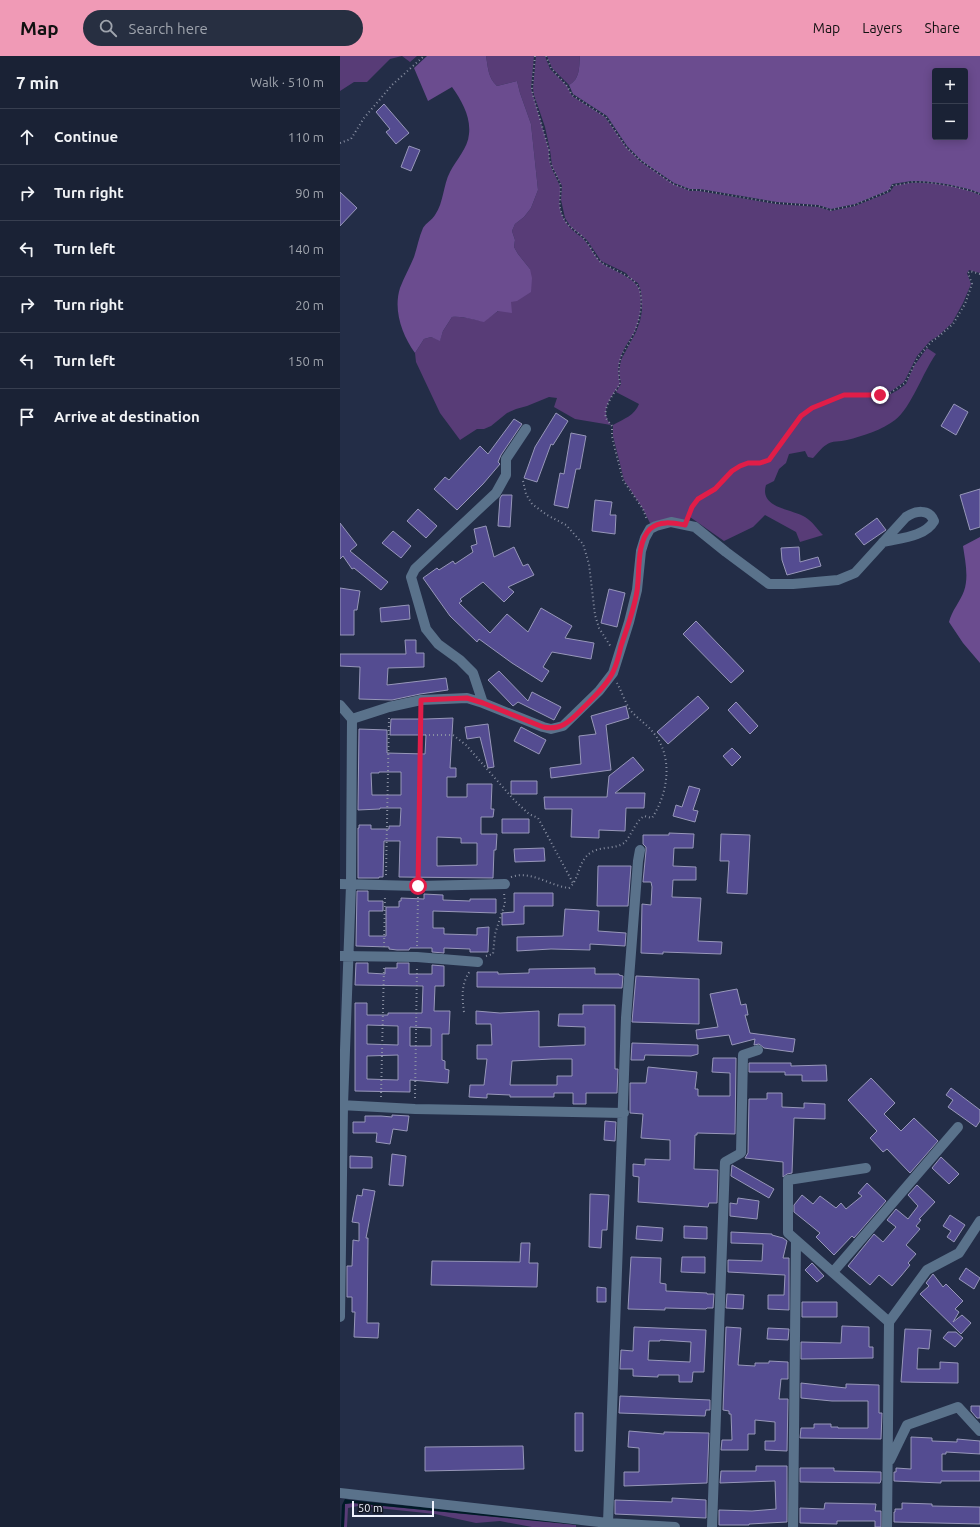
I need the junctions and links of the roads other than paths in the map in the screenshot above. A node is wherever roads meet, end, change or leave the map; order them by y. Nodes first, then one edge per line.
1 (526, 429) dead end
2 (883, 542) dead end
3 (483, 703) junction
4 (340, 705) edge
5 (352, 719) junction
6 (640, 850) dead end
7 (340, 884) edge
8 (505, 884) road end
9 (351, 885) junction
10 (344, 956) edge
11 (478, 962) road end
12 (758, 1050) dead end
13 (342, 1105) edge
14 (624, 1114) junction
15 (958, 1127) dead end
16 (866, 1168) dead end
17 (341, 1179) edge
18 (980, 1221) edge
19 (796, 1241) junction
20 (340, 1249) edge
21 (832, 1272) junction
22 (340, 1317) edge
23 (888, 1322) junction
24 (980, 1431) edge
25 (888, 1464) junction
26 (340, 1493) edge
27 (608, 1523) junction
28 (675, 1527) edge
29 (712, 1527) edge
30 (792, 1527) edge
31 (887, 1527) edge

1 - 3 street
2 - 3 street
3 - 5 street
4 - 5 street
5 - 9 street
6 - 14 street
7 - 9 street
8 - 9 street
9 - 10 street
10 - 11 street
10 - 13 street
12 - 29 street
13 - 14 street
13 - 17 street
14 - 27 street
15 - 21 street
16 - 19 street
17 - 20 street
18 - 23 street
19 - 21 street
19 - 30 street
20 - 22 street
21 - 23 street
23 - 25 street
24 - 25 street
25 - 31 street
26 - 27 street
27 - 28 street

